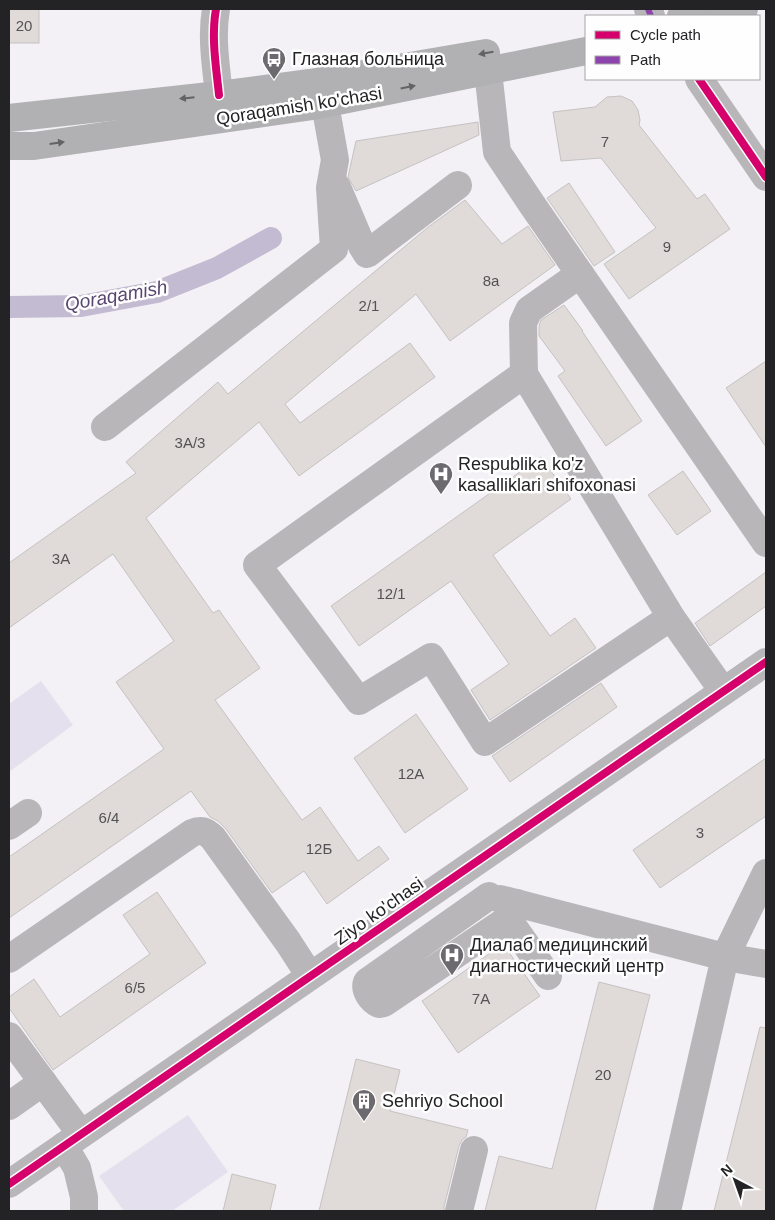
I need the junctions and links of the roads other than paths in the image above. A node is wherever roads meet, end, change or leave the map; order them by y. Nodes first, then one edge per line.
1 (216, 9) edge
2 (706, 9) edge
3 (744, 9) edge
4 (685, 15) edge
5 (727, 15) edge
6 (585, 37) edge
7 (585, 52) edge
8 (488, 72) junction
9 (700, 80) edge
10 (318, 93) junction
11 (227, 94) junction
12 (9, 118) edge
13 (9, 146) edge
14 (762, 163) edge
15 (333, 177) junction
16 (458, 184) dead end
17 (580, 274) junction
18 (524, 374) junction
19 (106, 427) dead end
20 (766, 543) edge
21 (671, 617) junction
22 (766, 662) edge
23 (723, 691) junction
24 (766, 873) edge
25 (454, 877) junction
26 (490, 896) junction
27 (512, 911) junction
28 (725, 957) junction
29 (9, 959) edge
30 (766, 964) edge
31 (310, 976) junction
32 (548, 976) dead end
33 (9, 1036) edge
34 (43, 1082) junction
35 (9, 1106) edge
36 (73, 1140) junction
37 (474, 1150) dead end
38 (9, 1184) edge
39 (84, 1211) edge
40 (459, 1211) edge
41 (667, 1211) edge

1 - 11 street
2 - 4 main road
3 - 5 main road
6 -> 10 main road, Qoraqamish ko'chasi
7 - 8 main road, Qoraqamish ko'chasi
10 -> 8 main road, Qoraqamish ko'chasi
8 - 17 street
9 - 14 street
10 - 11 main road, Qoraqamish ko'chasi
13 -> 10 main road, Qoraqamish ko'chasi
10 - 15 street
11 -> 12 main road, Qoraqamish ko'chasi
15 - 16 street
15 - 19 street
17 - 18 street
17 - 20 street
18 - 21 street
18 - 21 street
21 - 23 street
22 - 23 street, Ziyo ko'chasi
23 - 25 street, Ziyo ko'chasi
24 - 28 street
25 - 26 street
25 - 31 street, Ziyo ko'chasi
26 - 27 street
26 - 27 street
27 - 28 street
27 - 32 street
28 - 30 street
28 - 41 street
29 - 31 street
31 - 36 street, Ziyo ko'chasi
33 - 34 street
34 - 35 street
34 - 36 street
36 - 38 street, Ziyo ko'chasi
36 - 39 street
37 - 40 street

